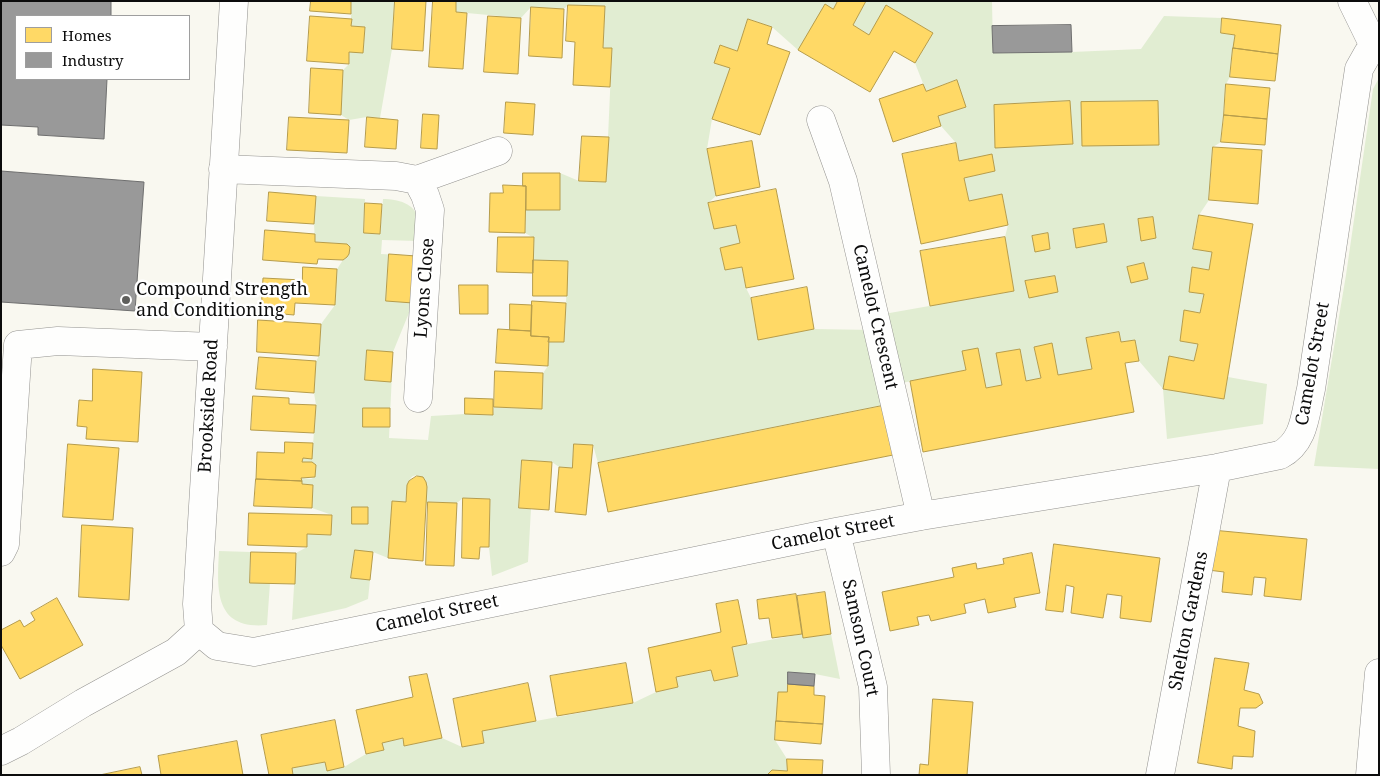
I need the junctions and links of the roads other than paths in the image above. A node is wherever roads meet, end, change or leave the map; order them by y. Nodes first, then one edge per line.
1 (234, 1) edge
2 (1352, 1) edge
3 (1377, 47) edge
4 (821, 120) dead end
5 (498, 152) dead end
6 (223, 169) junction
7 (417, 180) junction
8 (213, 347) junction
9 (418, 398) dead end
10 (1217, 468) junction
11 (921, 516) junction
12 (836, 532) junction
13 (1, 552) edge
14 (198, 631) junction
15 (1379, 673) edge
16 (1, 751) edge
17 (876, 775) edge
18 (1160, 775) edge
19 (1370, 775) edge

1 - 6 street, Brookside Road
2 - 3 street
3 - 10 street, Camelot Street
4 - 11 street, Camelot Crescent
5 - 7 street
6 - 7 street
6 - 8 street, Brookside Road
7 - 9 street, Lyons Close
8 - 13 street
8 - 14 street, Brookside Road
10 - 11 street, Camelot Street
10 - 18 street, Shelton Gardens
11 - 12 street, Camelot Street
12 - 14 street, Camelot Street
12 - 17 street, Samson Court
14 - 16 street
15 - 19 street

